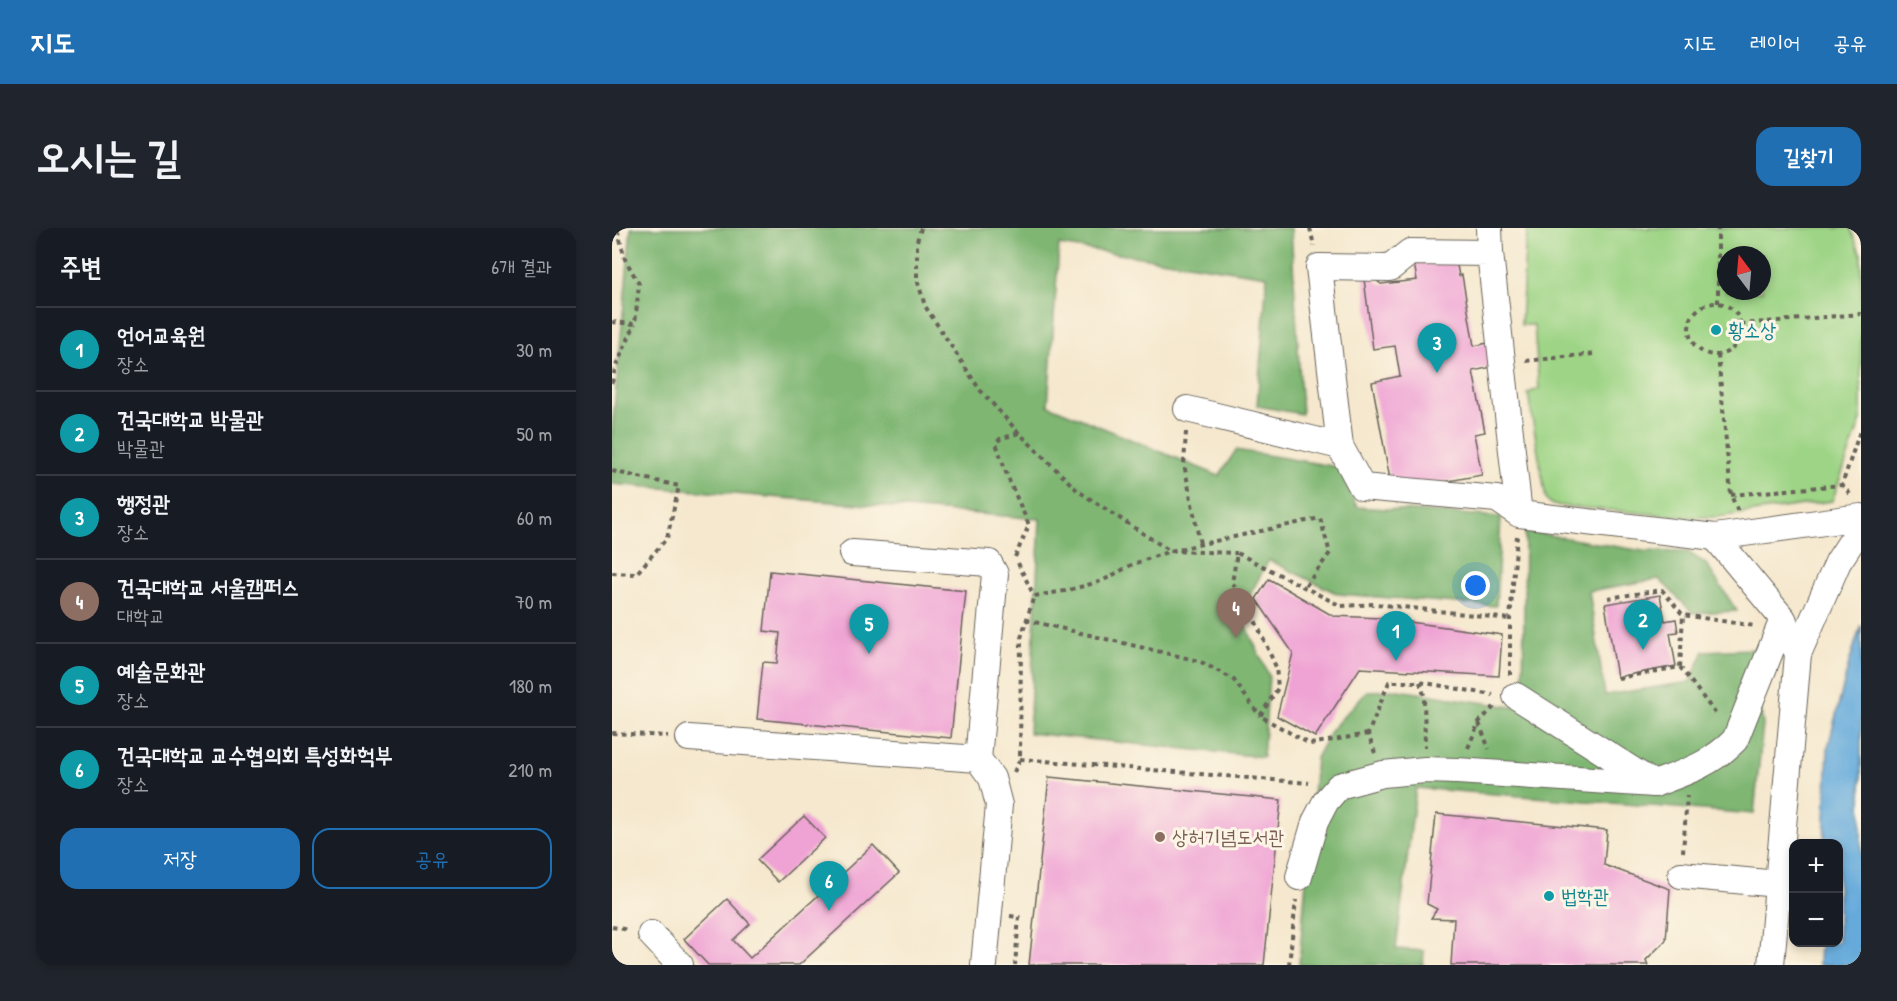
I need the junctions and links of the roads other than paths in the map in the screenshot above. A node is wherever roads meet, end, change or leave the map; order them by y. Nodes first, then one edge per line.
1 (1489, 228) edge
2 (1490, 253) junction
3 (1187, 408) road end
4 (1340, 446) junction
5 (1515, 475) junction
6 (1497, 499) junction
7 (1858, 508) edge
8 (1519, 514) junction
9 (1861, 527) edge
10 (1715, 537) junction
11 (852, 553) dead end
12 (1783, 619) junction
13 (1798, 654) junction
14 (1508, 689) road end
15 (689, 738) road end
16 (978, 759) junction
17 (1654, 784) junction
18 (1682, 865) road end
19 (1299, 877) road end
20 (1778, 884) junction
21 (651, 934) dead end
22 (680, 965) edge
23 (984, 965) edge
24 (1771, 965) edge

1 - 2 street
2 - 4 street
2 - 5 street
3 - 4 street
4 - 6 street
5 - 6 street
5 - 8 street
6 - 8 street
7 - 10 street
8 - 10 street
9 - 13 street
10 - 12 street
11 - 16 street
12 - 13 street
12 - 17 street
13 - 20 street
14 - 17 street
15 - 16 street
16 - 23 street
17 - 19 street
18 - 20 street
20 - 24 street
21 - 22 street

